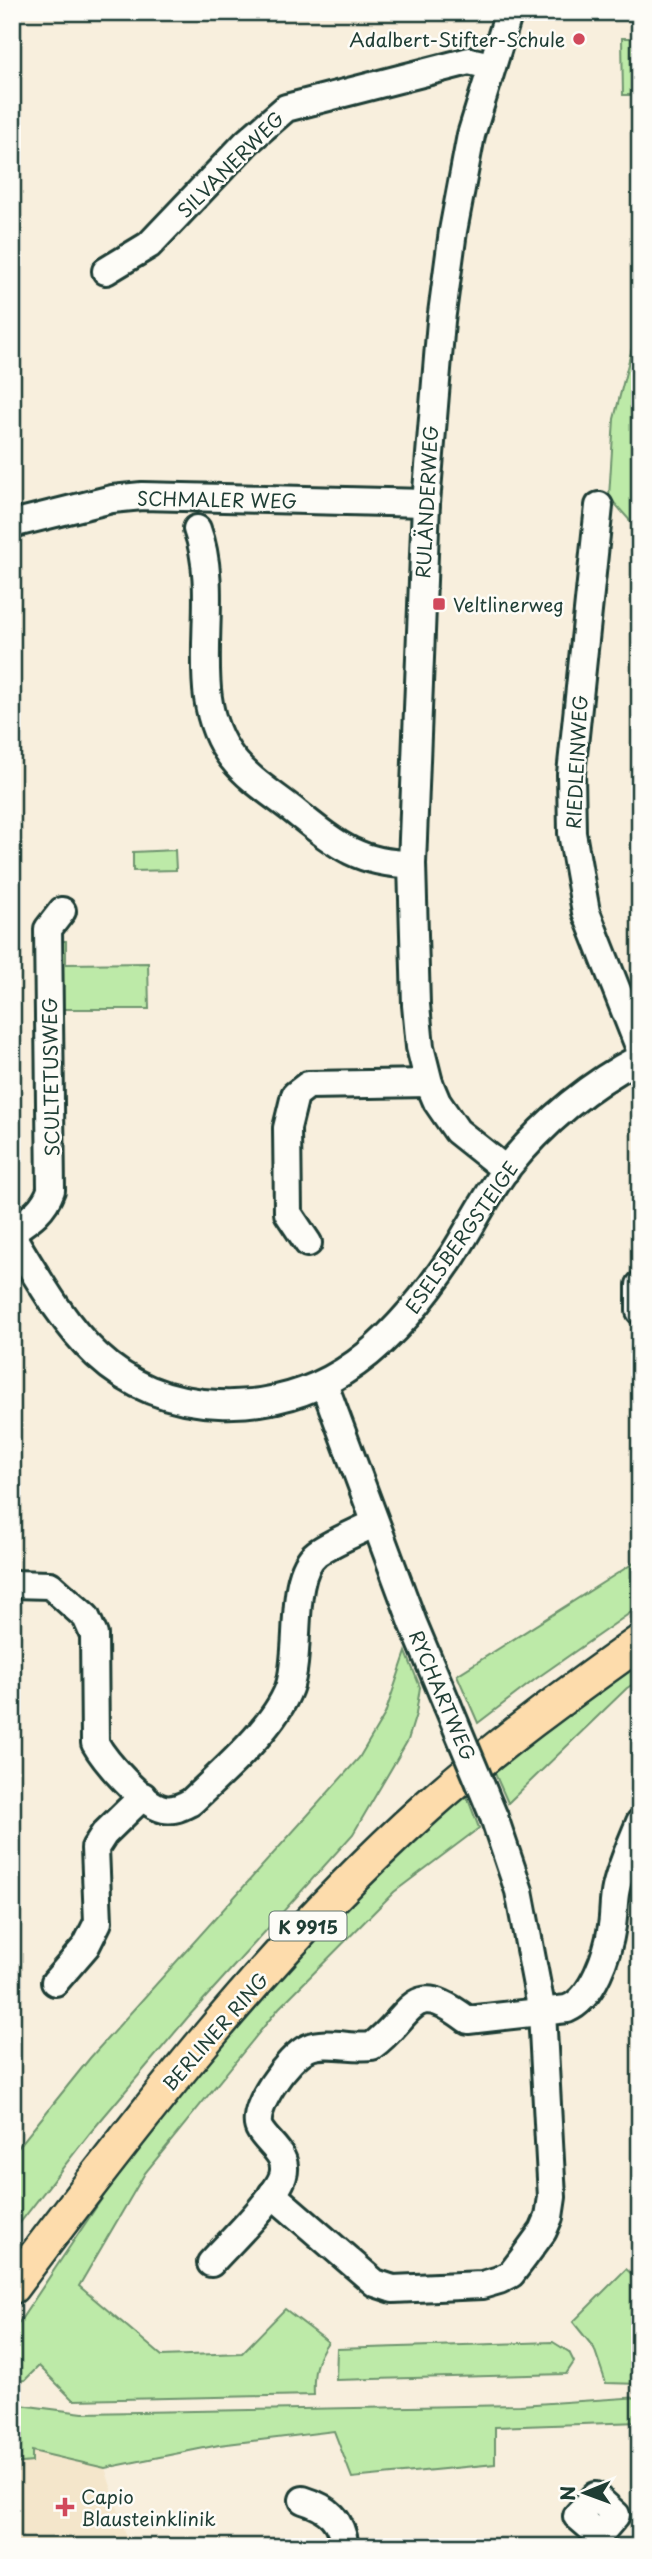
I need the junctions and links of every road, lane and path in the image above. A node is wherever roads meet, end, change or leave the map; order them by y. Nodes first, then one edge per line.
1 (509, 12) edge
2 (491, 66) junction
3 (106, 271) dead end
4 (426, 503) junction
5 (599, 506) dead end
6 (12, 524) edge
7 (197, 529) dead end
8 (412, 864) junction
9 (62, 911) dead end
10 (640, 1049) edge
11 (640, 1058) edge
12 (429, 1083) junction
13 (506, 1170) junction
14 (12, 1233) edge
15 (308, 1243) dead end
16 (640, 1285) edge
17 (640, 1311) edge
18 (324, 1384) junction
19 (375, 1523) junction
20 (12, 1584) edge
21 (640, 1642) edge
22 (143, 1796) junction
23 (640, 1822) edge
24 (55, 1982) dead end
25 (542, 2012) junction
26 (272, 2194) junction
27 (211, 2263) dead end
28 (12, 2287) edge
29 (303, 2500) dead end
30 (345, 2547) edge

1 - 2 street, RULÄNDERWEG
2 - 3 street, SILVANERWEG
2 - 4 street, RULÄNDERWEG
4 - 6 street, SCHMALER WEG
4 - 8 street, RULÄNDERWEG
5 - 10 street, RIEDLEINWEG
7 - 8 street
8 - 12 street, RULÄNDERWEG
9 - 14 street, SCULTETUSWEG
11 - 13 street, ESELSBERGSTEIGE
12 - 13 street, RULÄNDERWEG
12 - 15 street
13 - 18 street, ESELSBERGSTEIGE
14 - 18 street, ESELSBERGSTEIGE
16 - 17 street
18 - 19 street, RYCHARTWEG
19 - 22 street
19 - 25 street, RYCHARTWEG, bridge
20 - 22 street
21 - 28 main road, BERLINER RING / K 9915
22 - 24 street
23 - 25 street
25 - 26 street
25 - 26 street, RYCHARTWEG
26 - 27 street
29 - 30 street

